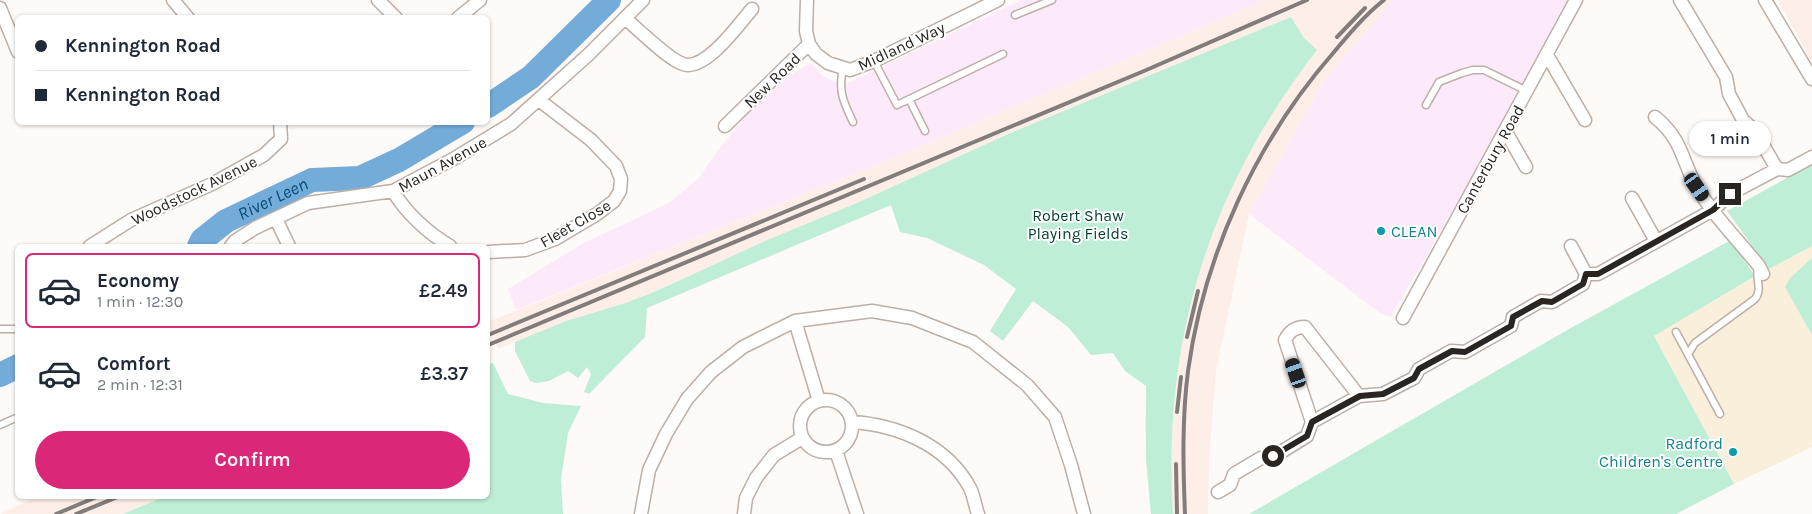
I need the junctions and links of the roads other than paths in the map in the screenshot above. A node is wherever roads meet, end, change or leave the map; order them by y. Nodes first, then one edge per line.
1 (173, 0) edge
2 (378, 0) edge
3 (480, 0) edge
4 (642, 0) edge
5 (807, 0) edge
6 (998, 0) edge
7 (1052, 0) edge
8 (1576, 0) edge
9 (1680, 0) edge
10 (1765, 0) edge
11 (0, 8) edge
12 (752, 10) dead end
13 (186, 15) edge
14 (393, 15) edge
15 (462, 15) edge
16 (1015, 15) dead end
17 (626, 19) junction
18 (809, 44) junction
19 (15, 45) edge
20 (1002, 54) dead end
21 (1547, 55) junction
22 (874, 62) junction
23 (843, 68) junction
24 (1812, 79) edge
25 (1527, 91) junction
26 (909, 99) junction
27 (539, 100) junction
28 (1426, 105) dead end
29 (1655, 117) dead end
30 (1586, 120) dead end
31 (853, 122) dead end
32 (280, 125) edge
33 (724, 126) dead end
34 (925, 131) dead end
35 (1506, 132) junction
36 (1812, 157) edge
37 (1526, 167) dead end
38 (1777, 169) junction
39 (393, 191) junction
40 (1632, 198) dead end
41 (1713, 210) junction
42 (276, 219) junction
43 (1656, 242) junction
44 (93, 244) edge
45 (233, 244) edge
46 (288, 244) edge
47 (447, 244) edge
48 (1571, 246) dead end
49 (490, 252) edge
50 (1761, 270) joint
51 (1586, 274) junction
52 (1403, 318) dead end
53 (795, 322) junction
54 (0, 329) edge
55 (15, 329) edge
56 (1676, 332) dead end
57 (1688, 354) junction
58 (1360, 396) junction
59 (820, 401) junction
60 (1720, 414) dead end
61 (15, 418) edge
62 (852, 422) junction
63 (1312, 422) junction
64 (0, 425) edge
65 (802, 438) junction
66 (836, 451) junction
67 (1218, 492) dead end
68 (641, 514) edge
69 (744, 514) edge
70 (857, 514) edge
71 (978, 514) edge
72 (1084, 514) edge

1 - 13 street
2 - 14 street
3 - 15 street
4 - 17 street, Maun Avenue
5 - 18 street, New Road
6 - 22 street, Midland Way
7 - 16 lane
8 - 21 street, Canterbury Road
9 - 38 street
10 - 24 street
11 - 19 street
12 - 17 street
17 - 27 street, Maun Avenue
18 - 23 street, Midland Way
18 - 33 street, New Road
20 - 26 lane
21 - 25 street, Canterbury Road
21 - 30 street
22 - 23 street, Midland Way
22 - 26 lane
23 - 31 lane
25 - 28 lane
25 - 35 street, Canterbury Road
26 - 34 lane
27 - 39 street, Maun Avenue
27 - 49 street, Fleet Close
29 - 41 street
32 - 44 street, Woodstock Avenue
35 - 37 street
35 - 52 street, Canterbury Road
36 - 38 street
38 - 41 street
39 - 42 street, Maun Avenue
39 - 47 street
40 - 43 street
41 - 43 street
41 - 50 street
42 - 45 street, Maun Avenue
42 - 46 street
43 - 51 street
48 - 51 street
50 - 57 lane
51 - 58 street
53 - 59 street
53 - 68 street
53 - 72 street
54 - 55 lane
56 - 57 lane
57 - 60 lane
58 - 63 street
58 - 63 street
59 - 62 street
59 - 65 street
61 - 64 lane
62 - 66 street
62 - 71 street
63 - 67 street
65 - 66 street
65 - 69 street
66 - 70 street

